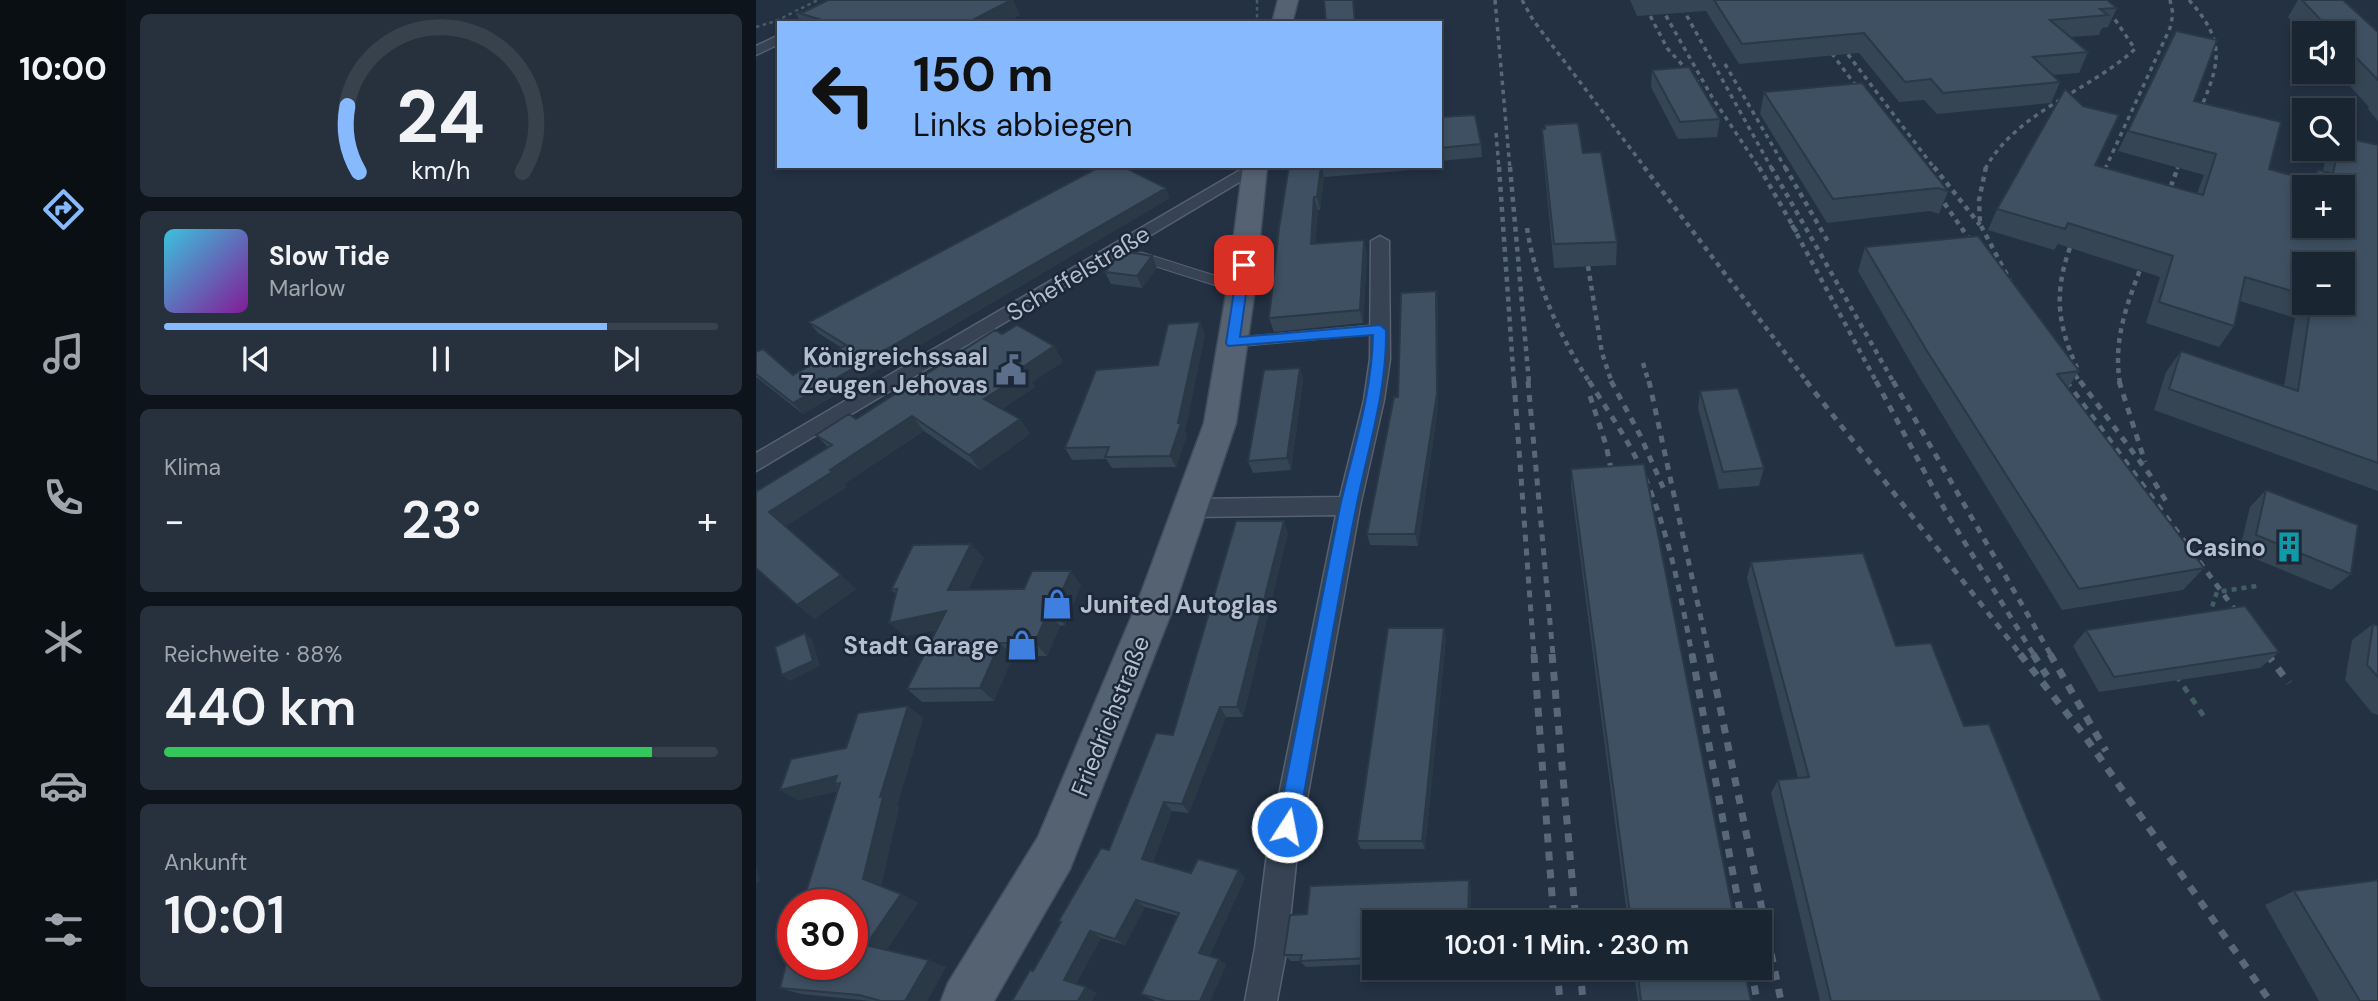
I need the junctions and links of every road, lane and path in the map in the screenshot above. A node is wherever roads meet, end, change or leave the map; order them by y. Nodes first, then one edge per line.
1 (818, 0) edge
2 (1257, 0) edge
3 (1283, 6) edge
4 (1257, 21) edge
5 (1271, 21) edge
6 (756, 27) edge
7 (777, 40) edge
8 (756, 51) edge
9 (1253, 168) edge
10 (1255, 168) edge
11 (1380, 241) dead end
12 (1114, 251) junction
13 (1241, 289) junction
14 (1380, 330) junction
15 (1233, 343) junction
16 (756, 463) edge
17 (1349, 506) junction
18 (1190, 508) junction
19 (2258, 586) dead end
20 (2220, 619) edge
21 (2184, 668) edge
22 (2205, 718) dead end
23 (965, 1001) edge
24 (1261, 1001) edge

1 - 6 path
2 - 4 path
3 - 5 main road
7 - 8 street
9 - 12 street, Scheffelstraße
10 - 13 main road, Friedrichstraße
11 - 14 street
12 - 13 lane
12 - 16 street, Scheffelstraße
13 - 15 main road, Friedrichstraße
14 - 15 lane
14 - 17 street
15 - 18 main road, Friedrichstraße
17 - 18 street
17 - 24 street
18 - 23 main road, Friedrichstraße
19 - 20 path
21 - 22 path

